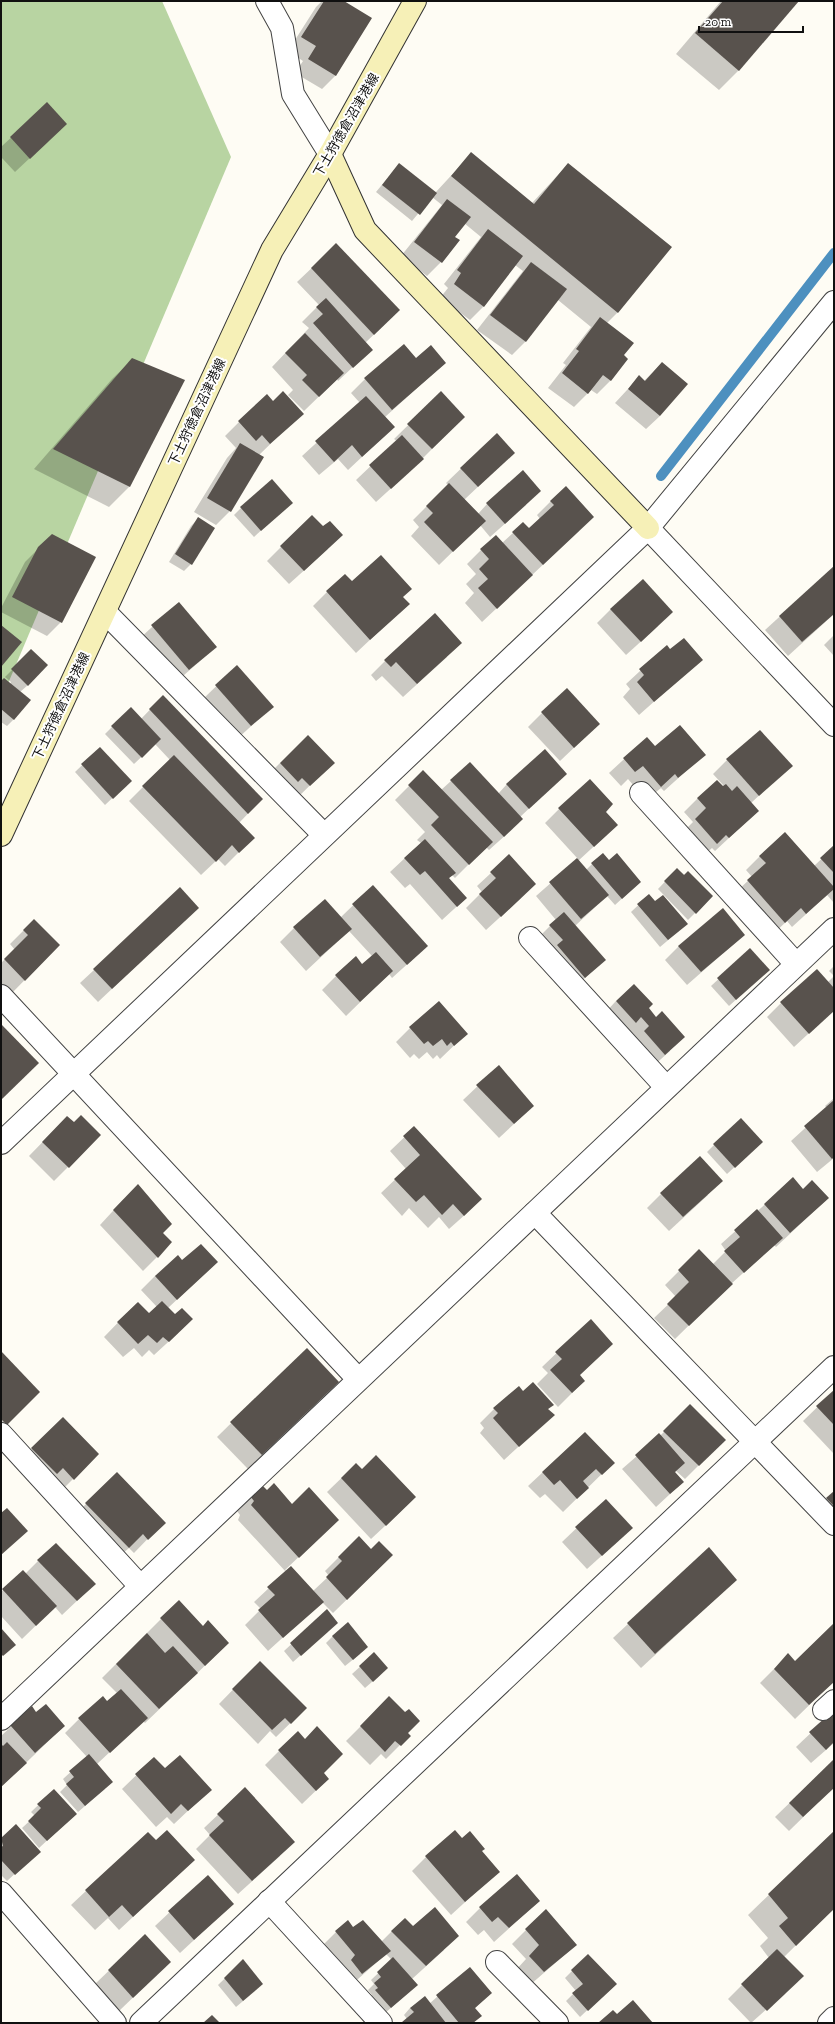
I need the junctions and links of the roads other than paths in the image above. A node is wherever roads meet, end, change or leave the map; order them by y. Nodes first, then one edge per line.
1 (267, 1) edge
2 (415, 1) edge
3 (330, 154) junction
4 (834, 302) edge
5 (648, 528) junction
6 (105, 612) junction
7 (834, 725) edge
8 (641, 793) dead end
9 (1, 835) edge
10 (324, 835) junction
11 (834, 929) edge
12 (530, 938) dead end
13 (796, 964) junction
14 (1, 996) edge
15 (73, 1073) junction
16 (666, 1087) junction
17 (1, 1143) edge
18 (535, 1213) junction
19 (834, 1367) edge
20 (358, 1378) junction
21 (1, 1434) edge
22 (755, 1442) junction
23 (834, 1524) edge
24 (140, 1586) junction
25 (1, 1719) edge
26 (1, 1893) edge
27 (269, 1901) junction
28 (497, 1962) dead end
29 (834, 2018) edge
30 (115, 2023) edge
31 (141, 2023) edge
32 (381, 2023) edge
33 (557, 2023) edge
34 (829, 2023) edge

1 - 3 street
2 - 3 main road, 下土狩徳倉沼津港線
3 - 5 main road
3 - 6 main road, 下土狩徳倉沼津港線
4 - 5 street
5 - 7 street
5 - 10 street
6 - 9 main road, 下土狩徳倉沼津港線
6 - 10 street
8 - 13 street
10 - 15 street
11 - 13 street
12 - 16 street
13 - 16 street
14 - 15 street
15 - 17 street
15 - 20 street
16 - 18 street
18 - 20 street
18 - 22 street
19 - 22 street
20 - 24 street
21 - 24 street
22 - 23 street
22 - 27 street
24 - 25 street
26 - 30 street
27 - 31 street
27 - 32 street
28 - 33 street
29 - 34 street

